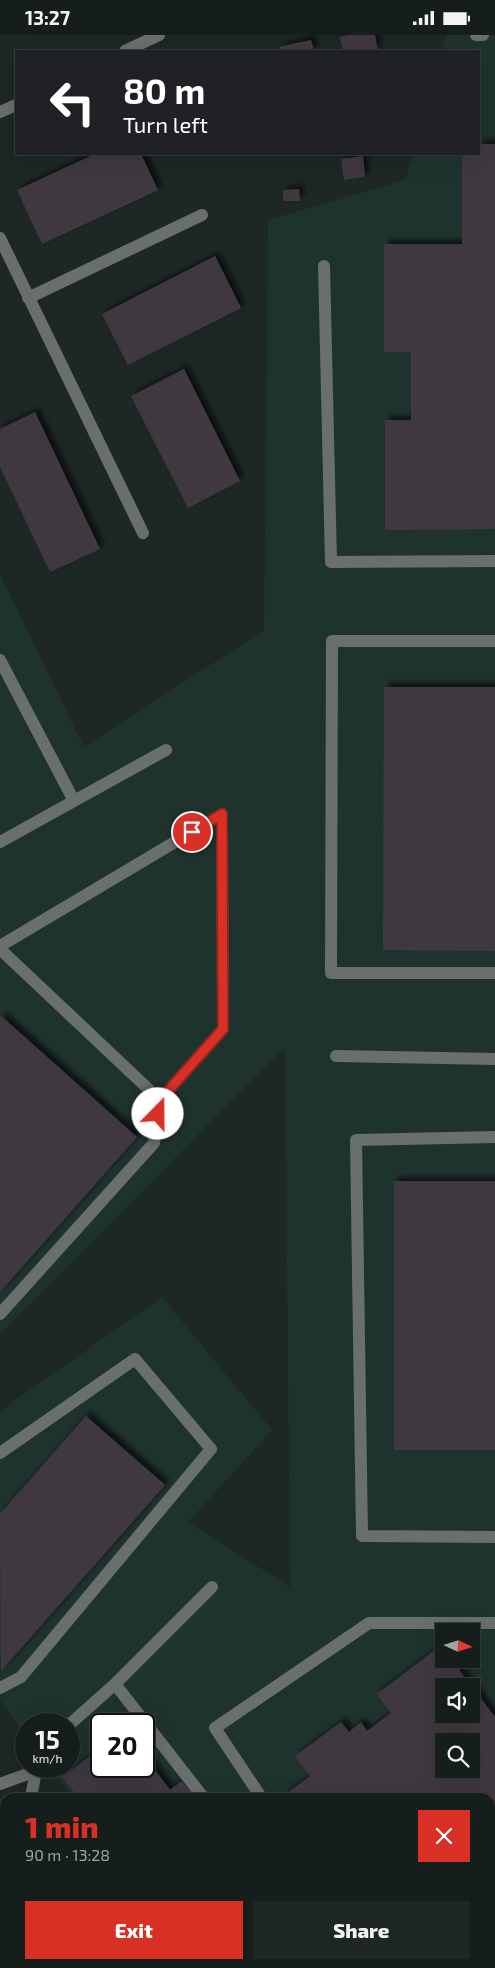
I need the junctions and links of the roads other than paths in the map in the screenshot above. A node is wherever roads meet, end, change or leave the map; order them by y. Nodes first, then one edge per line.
1 (159, 35) edge
2 (476, 35) edge
3 (483, 35) edge
4 (127, 50) edge
5 (15, 106) edge
6 (0, 113) edge
7 (202, 215) dead end
8 (0, 237) edge
9 (324, 266) dead end
10 (28, 298) junction
11 (143, 533) dead end
12 (495, 561) edge
13 (495, 641) edge
14 (0, 660) edge
15 (166, 749) dead end
16 (74, 801) junction
17 (0, 842) edge
18 (0, 948) edge
19 (495, 973) edge
20 (336, 1056) dead end
21 (495, 1059) edge
22 (160, 1100) junction
23 (495, 1137) edge
24 (0, 1314) edge
25 (0, 1453) edge
26 (495, 1537) edge
27 (212, 1587) dead end
28 (495, 1623) edge
29 (115, 1684) junction
30 (0, 1688) edge
31 (80, 1715) edge
32 (15, 1778) edge
33 (36, 1778) edge
34 (0, 1784) edge
35 (32, 1793) edge
36 (200, 1793) edge
37 (258, 1793) edge

1 - 4 street
2 - 3 street
5 - 6 street
7 - 10 street
8 - 10 street
9 - 12 street
10 - 11 street
13 - 19 street
14 - 16 street
15 - 16 street
16 - 17 street
18 - 22 street
18 - 22 street
20 - 21 street
22 - 24 street
23 - 26 street
25 - 30 street
27 - 29 street
28 - 37 street
29 - 31 street
29 - 36 street
32 - 34 street
33 - 35 street

